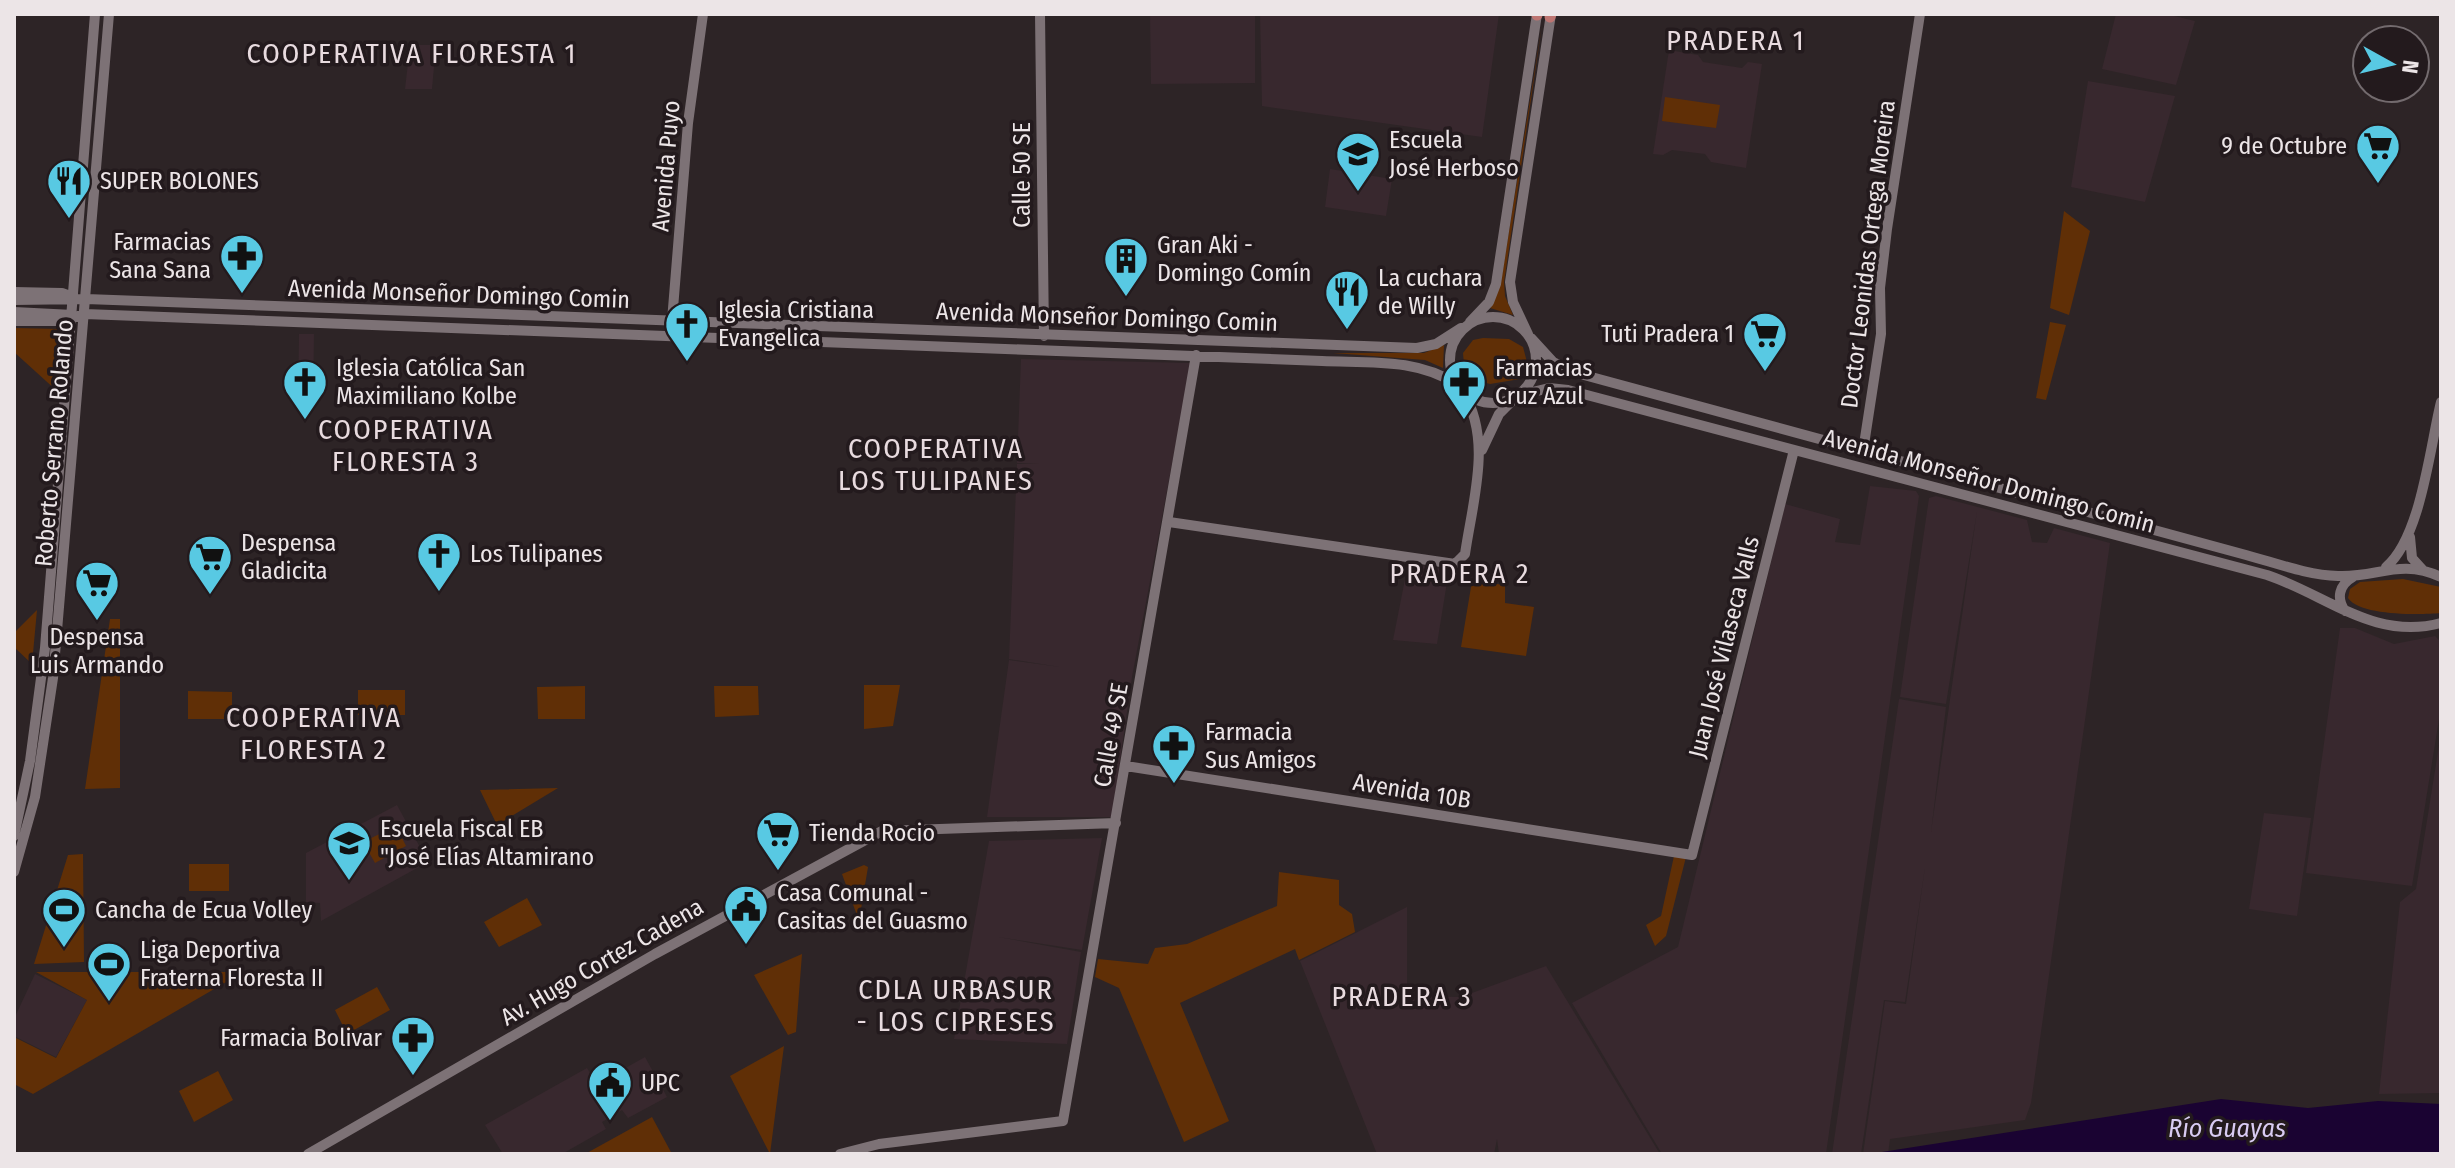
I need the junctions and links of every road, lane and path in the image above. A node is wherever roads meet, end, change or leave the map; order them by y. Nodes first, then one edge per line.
1 (95, 14) edge
2 (109, 14) edge
3 (703, 14) edge
4 (1040, 14) edge
5 (1537, 14) edge
6 (1920, 14) edge
7 (1551, 15) edge
8 (14, 292) edge
9 (74, 298) junction
10 (86, 299) junction
11 (14, 300) edge
12 (14, 312) edge
13 (85, 314) junction
14 (73, 315) junction
15 (14, 321) edge
16 (672, 321) junction
17 (1466, 325) junction
18 (1044, 336) junction
19 (1529, 336) junction
20 (1196, 355) junction
21 (1460, 387) junction
22 (1518, 396) junction
23 (2441, 402) edge
24 (1794, 450) junction
25 (1863, 451) junction
26 (1480, 455) junction
27 (1169, 522) junction
28 (2411, 528) junction
29 (2385, 568) junction
30 (2424, 570) junction
31 (2354, 576) junction
32 (2441, 577) edge
33 (2346, 612) junction
34 (2441, 623) edge
35 (1126, 766) junction
36 (1116, 823) junction
37 (14, 836) edge
38 (1692, 855) joint
39 (14, 872) edge
40 (308, 1154) edge
41 (840, 1154) edge

1 - 9 main road, Roberto Serrano Rolando
2 - 10 main road, Roberto Serrano Rolando
3 - 16 main road, Avenida Puyo
4 - 18 main road, Calle 50 SE
5 - 17 main road
6 - 25 main road, Doctor Leonidas Ortega Moreira
7 - 19 main road
8 - 9 main road
9 - 10 main road, Avenida Monseñor Domingo Comin
9 - 11 main road
9 - 14 main road, Roberto Serrano Rolando
10 - 13 main road, Roberto Serrano Rolando
10 - 16 main road, Avenida Monseñor Domingo Comin
12 - 14 main road
13 - 14 main road, Avenida Monseñor Domingo Comin
13 - 20 main road, Avenida Monseñor Domingo Comin
13 - 39 main road, Roberto Serrano Rolando
14 - 15 main road
14 - 37 main road, Roberto Serrano Rolando
16 - 18 main road, Avenida Monseñor Domingo Comin
17 - 18 main road, Avenida Monseñor Domingo Comin
17 - 19 main road
17 - 21 main road
19 - 22 main road
19 - 25 main road, Avenida Monseñor Domingo Comin
20 - 21 main road, Avenida Monseñor Domingo Comin
20 - 27 main road, Calle 49 SE
21 - 22 main road
21 - 26 main road
22 - 24 main road, Avenida Monseñor Domingo Comin
22 - 26 main road
23 - 28 main road
24 - 33 main road, Avenida Monseñor Domingo Comin
24 - 38 main road, Juan José Vilaseca Valls
25 - 31 main road, Avenida Monseñor Domingo Comin
26 - 27 main road
27 - 35 main road, Calle 49 SE
28 - 29 main road
28 - 30 main road
29 - 30 main road, Avenida Monseñor Domingo Comin
29 - 31 main road, Avenida Monseñor Domingo Comin
30 - 32 main road, Avenida Monseñor Domingo Comin
31 - 33 main road
33 - 34 main road, Avenida Monseñor Domingo Comin
35 - 36 main road, Calle 49 SE
35 - 38 main road, Avenida 10B
36 - 40 main road, Av. Hugo Cortez Cadena
36 - 41 main road, Calle 49 SE

